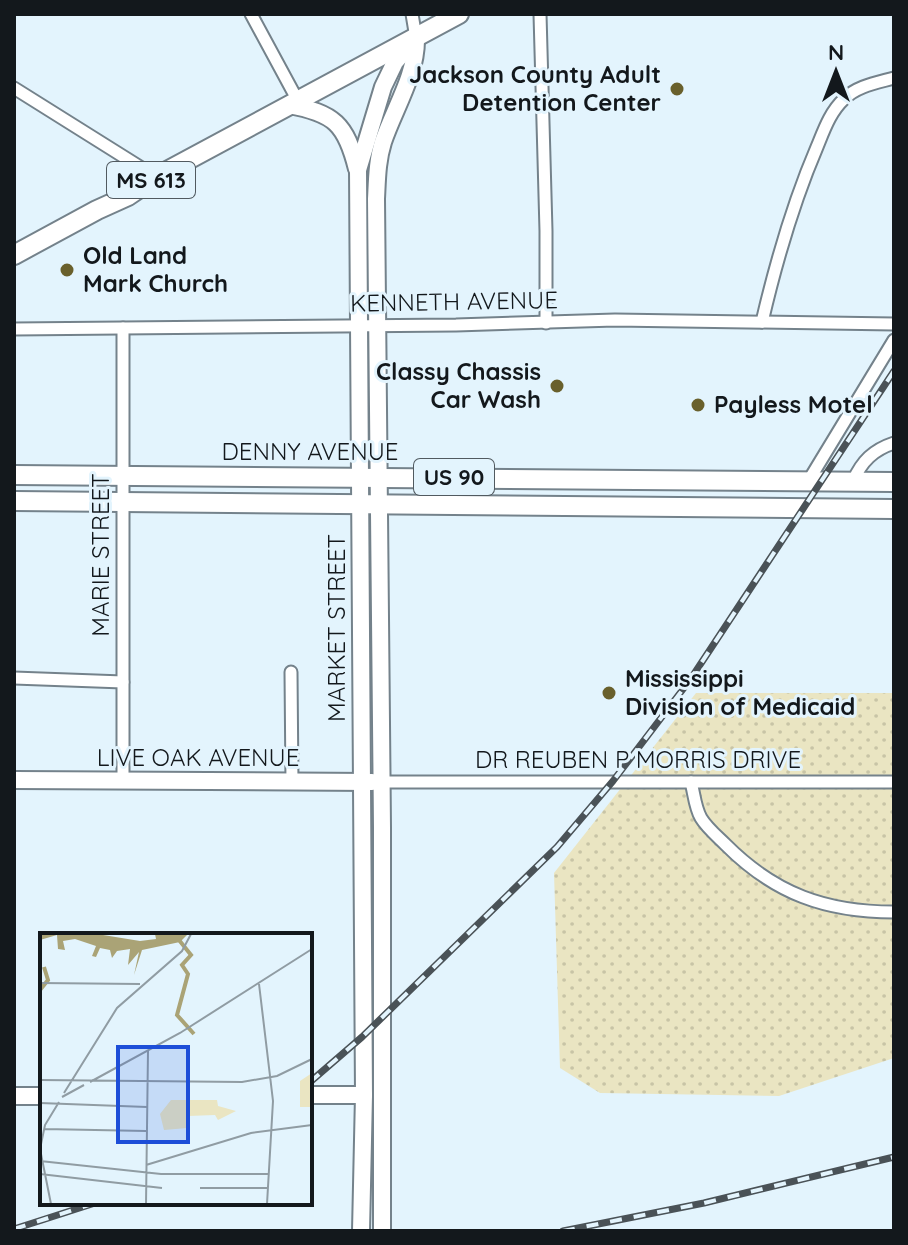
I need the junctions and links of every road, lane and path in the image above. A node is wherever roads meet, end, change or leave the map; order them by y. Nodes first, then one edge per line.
1 (251, 14) edge
2 (412, 14) edge
3 (459, 14) edge
4 (540, 14) edge
5 (416, 38) junction
6 (894, 78) edge
7 (14, 88) edge
8 (294, 103) junction
9 (358, 170) junction
10 (156, 177) junction
11 (14, 255) edge
12 (762, 322) junction
13 (546, 323) junction
14 (894, 324) edge
15 (358, 326) junction
16 (376, 326) junction
17 (123, 328) junction
18 (14, 329) edge
19 (894, 340) edge
20 (894, 443) edge
21 (14, 475) edge
22 (123, 475) junction
23 (369, 476) junction
24 (809, 480) junction
25 (853, 481) junction
26 (894, 482) edge
27 (14, 501) edge
28 (123, 502) junction
29 (369, 503) junction
30 (894, 509) edge
31 (291, 672) dead end
32 (14, 678) edge
33 (123, 682) junction
34 (14, 780) edge
35 (123, 781) junction
36 (362, 782) junction
37 (381, 782) junction
38 (691, 782) junction
39 (894, 782) edge
40 (292, 783) junction
41 (894, 912) edge
42 (312, 1095) edge
43 (364, 1095) junction
44 (14, 1096) edge
45 (40, 1096) edge
46 (361, 1231) edge
47 (382, 1231) edge

1 - 8 street
2 - 5 street, MARKET STREET
3 - 5 main road, MS 613
4 - 13 street
5 - 8 main road, MS 613
5 - 9 main road, MARKET STREET
5 - 16 main road, MARKET STREET
6 - 12 street
7 - 10 street
8 - 9 main road
8 - 10 main road, MS 613
9 - 15 main road, MARKET STREET
10 - 11 main road, MS 613
12 - 13 street, KENNETH AVENUE
12 - 14 street, KENNETH AVENUE
13 - 16 street, KENNETH AVENUE
15 - 16 street, KENNETH AVENUE
15 - 17 street, KENNETH AVENUE
15 - 23 main road, MARKET STREET
16 - 23 main road, MARKET STREET
17 - 18 street, KENNETH AVENUE
17 - 22 street, MARIE STREET
19 - 24 street
20 - 25 street
21 - 22 main road, DENNY AVENUE / US 90
22 - 23 main road, DENNY AVENUE / US 90
22 - 28 street, MARIE STREET
23 - 24 main road, DENNY AVENUE / US 90
23 - 29 main road, MARKET STREET
24 - 25 main road, DENNY AVENUE / US 90
25 - 26 main road, DENNY AVENUE / US 90
27 - 28 main road, US 90
28 - 29 main road, US 90
28 - 33 street, MARIE STREET
29 - 30 main road, US 90
29 - 36 main road, MARKET STREET
29 - 37 main road, MARKET STREET
31 - 40 street
32 - 33 street
33 - 35 street, MARIE STREET
34 - 35 main road, LIVE OAK AVENUE
35 - 40 main road, LIVE OAK AVENUE
36 - 37 main road, LIVE OAK AVENUE
36 - 40 main road, LIVE OAK AVENUE
36 - 43 main road, MARKET STREET
37 - 38 street, DR REUBEN P MORRIS DRIVE
37 - 47 main road, MARKET STREET
38 - 39 street, DR REUBEN P MORRIS DRIVE
38 - 41 street
42 - 43 main road
43 - 46 main road, MARKET STREET
44 - 45 main road

